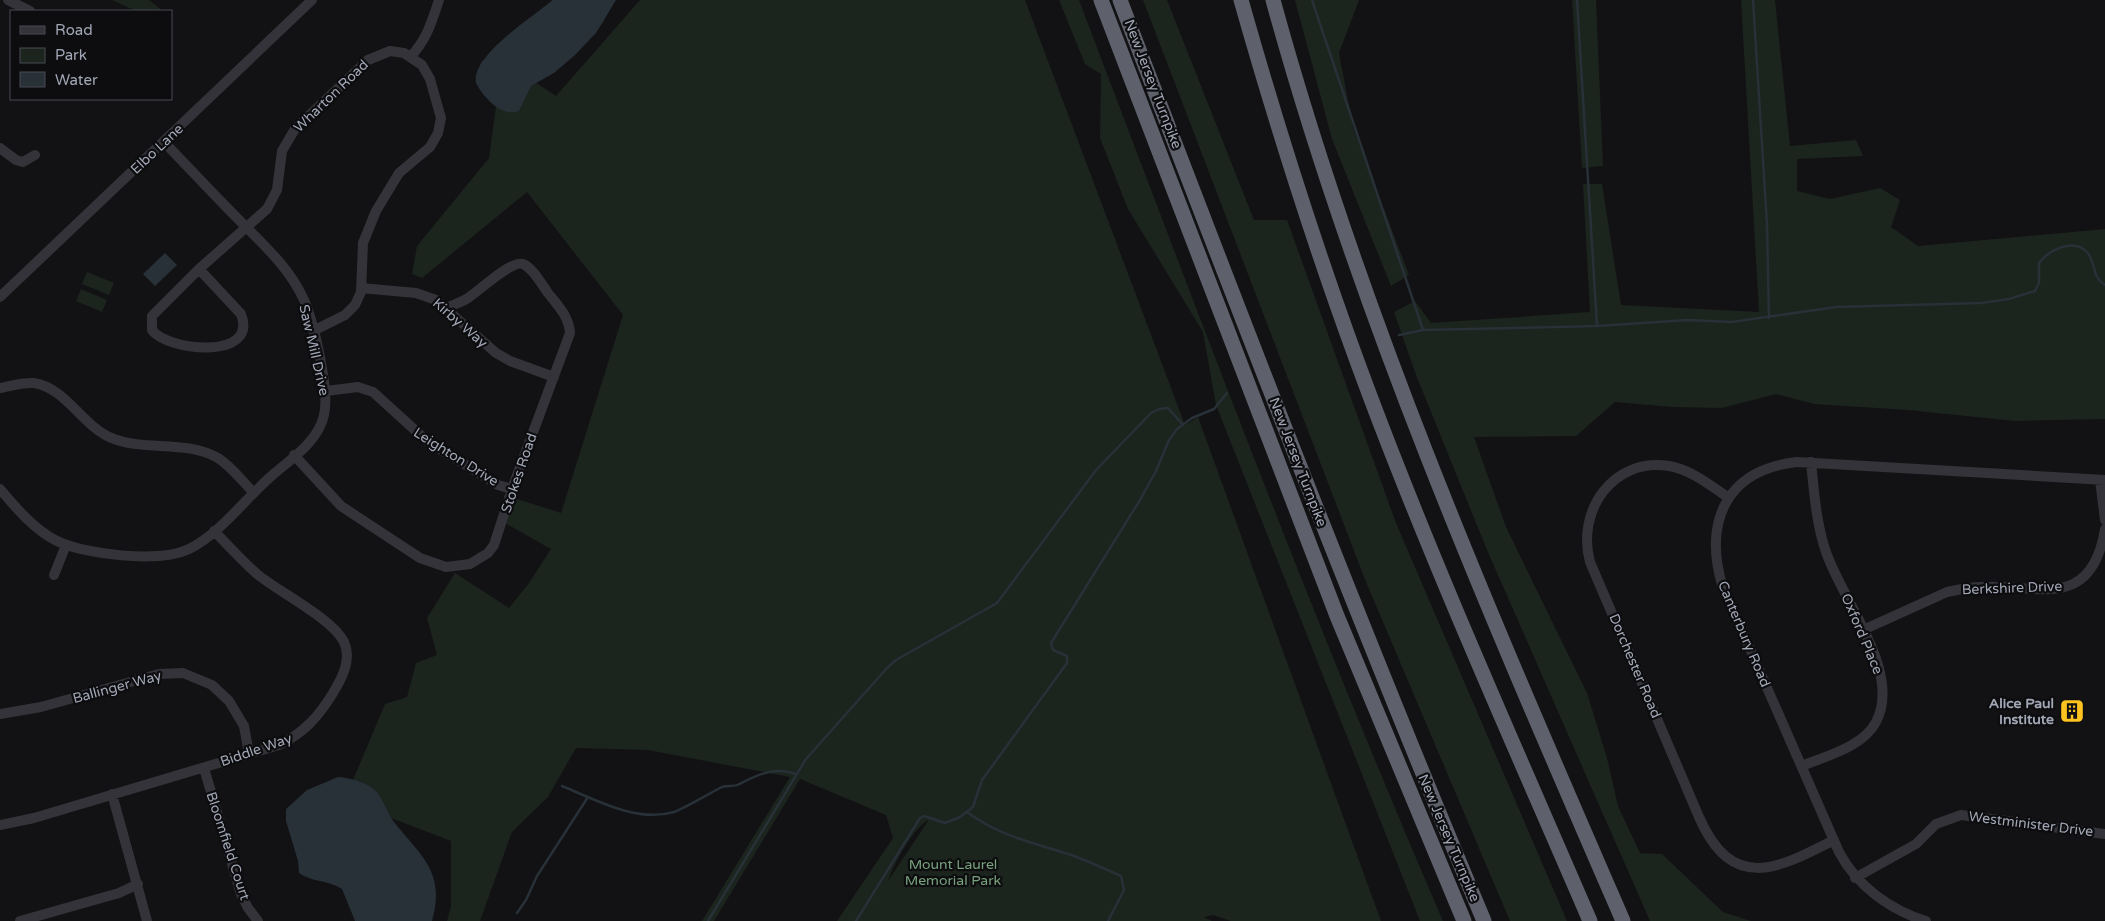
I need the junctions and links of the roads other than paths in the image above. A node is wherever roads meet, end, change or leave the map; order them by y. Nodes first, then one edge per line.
1 (8, 0) edge
2 (312, 0) edge
3 (439, 0) edge
4 (1100, 0) edge
5 (1120, 0) edge
6 (1241, 0) edge
7 (1273, 0) edge
8 (28, 10) edge
9 (411, 56) junction
10 (164, 142) junction
11 (0, 148) edge
12 (35, 155) dead end
13 (246, 227) junction
14 (199, 269) junction
15 (361, 288) junction
16 (0, 297) edge
17 (447, 308) junction
18 (313, 330) junction
19 (554, 377) junction
20 (0, 388) edge
21 (326, 390) junction
22 (294, 455) junction
23 (1811, 462) junction
24 (2103, 480) edge
25 (0, 489) edge
26 (512, 489) junction
27 (254, 493) junction
28 (1729, 498) junction
29 (2105, 520) edge
30 (2105, 529) edge
31 (214, 531) junction
32 (66, 546) junction
33 (54, 574) dead end
34 (1862, 630) junction
35 (0, 714) edge
36 (249, 754) junction
37 (1802, 766) junction
38 (204, 768) junction
39 (112, 794) junction
40 (0, 824) edge
41 (2105, 834) edge
42 (1834, 840) junction
43 (1855, 878) junction
44 (138, 884) junction
45 (20, 921) edge
46 (147, 921) edge
47 (258, 921) edge
48 (1464, 921) edge
49 (1484, 921) edge
50 (1590, 921) edge
51 (1623, 921) edge
52 (1926, 921) edge

1 - 8 street
2 - 10 street, Elbo Lane
3 - 9 street
4 - 48 highway, New Jersey Turnpike
5 - 49 highway, New Jersey Turnpike
6 - 50 highway
7 - 51 highway
9 - 13 street, Wharton Road
9 - 15 street
10 - 13 street, Saw Mill Drive
10 - 16 street, Elbo Lane
11 - 12 street
13 - 14 street, Wharton Road
13 - 18 street, Saw Mill Drive
14 - 14 street, Wharton Road
15 - 17 street, Kirby Way
15 - 18 street
17 - 19 street, Kirby Way
17 - 19 street, Stokes Road
18 - 21 street, Saw Mill Drive
19 - 26 street, Stokes Road
20 - 27 street
21 - 22 street, Saw Mill Drive
21 - 26 street, Leighton Drive
22 - 26 street, Stokes Road
22 - 27 street, Saw Mill Drive
23 - 24 street, Canterbury Road
23 - 28 street, Canterbury Road
23 - 34 street, Oxford Place
24 - 29 street
25 - 32 street
27 - 31 street, Saw Mill Drive
28 - 37 street, Canterbury Road
28 - 42 street, Dorchester Road
30 - 34 street, Berkshire Drive
31 - 32 street
31 - 36 street, Biddle Way
32 - 33 street
34 - 37 street, Oxford Place
35 - 36 street, Ballinger Way
36 - 38 street, Biddle Way
37 - 42 street, Canterbury Road
38 - 39 street, Biddle Way
38 - 47 street, Bloomfield Court
39 - 40 street, Biddle Way
39 - 44 street
41 - 43 street, Westminister Drive
42 - 43 street, Canterbury Road
43 - 52 street, Canterbury Road
44 - 45 street
44 - 46 street

